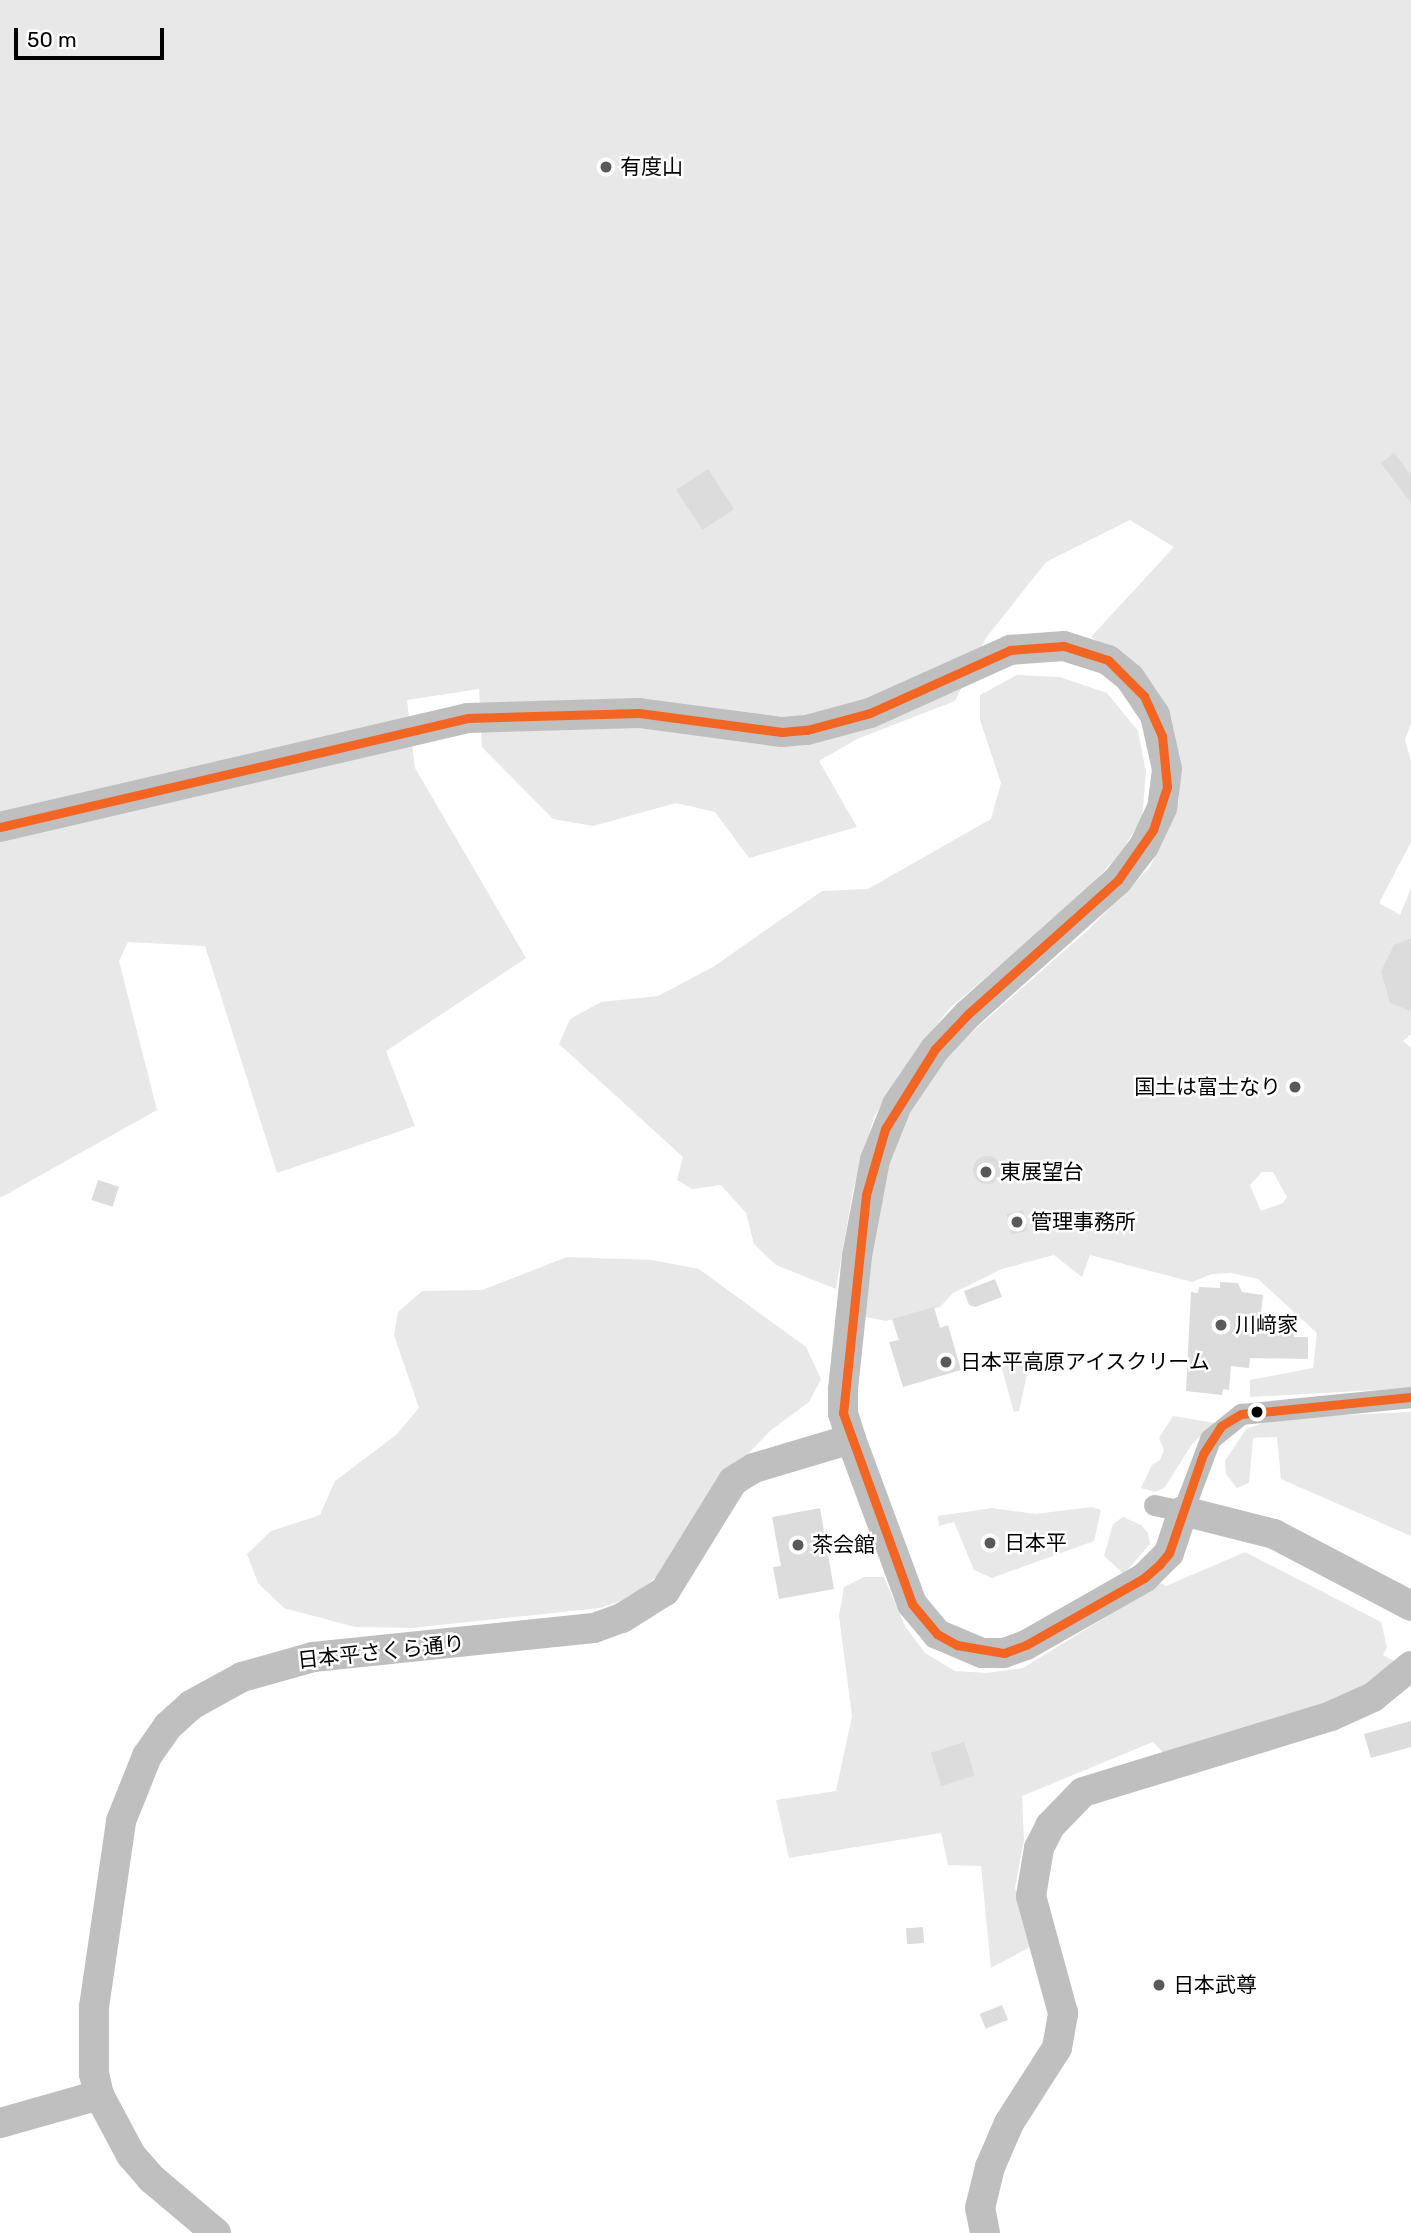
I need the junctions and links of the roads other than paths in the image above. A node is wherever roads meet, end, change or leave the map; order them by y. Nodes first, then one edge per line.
1 (0, 828) edge
2 (1411, 1398) edge
3 (851, 1439) junction
4 (1154, 1505) dead end
5 (1183, 1511) junction
6 (1411, 1606) edge
7 (1411, 1666) edge
8 (99, 2095) junction
9 (0, 2123) edge
10 (216, 2233) edge
11 (985, 2233) edge

1 - 3 street
2 - 5 street
3 - 5 street
3 - 8 street, 日本平さくら通り
4 - 5 street
5 - 6 street
7 - 11 street
8 - 9 street
8 - 10 street, 日本平さくら通り

